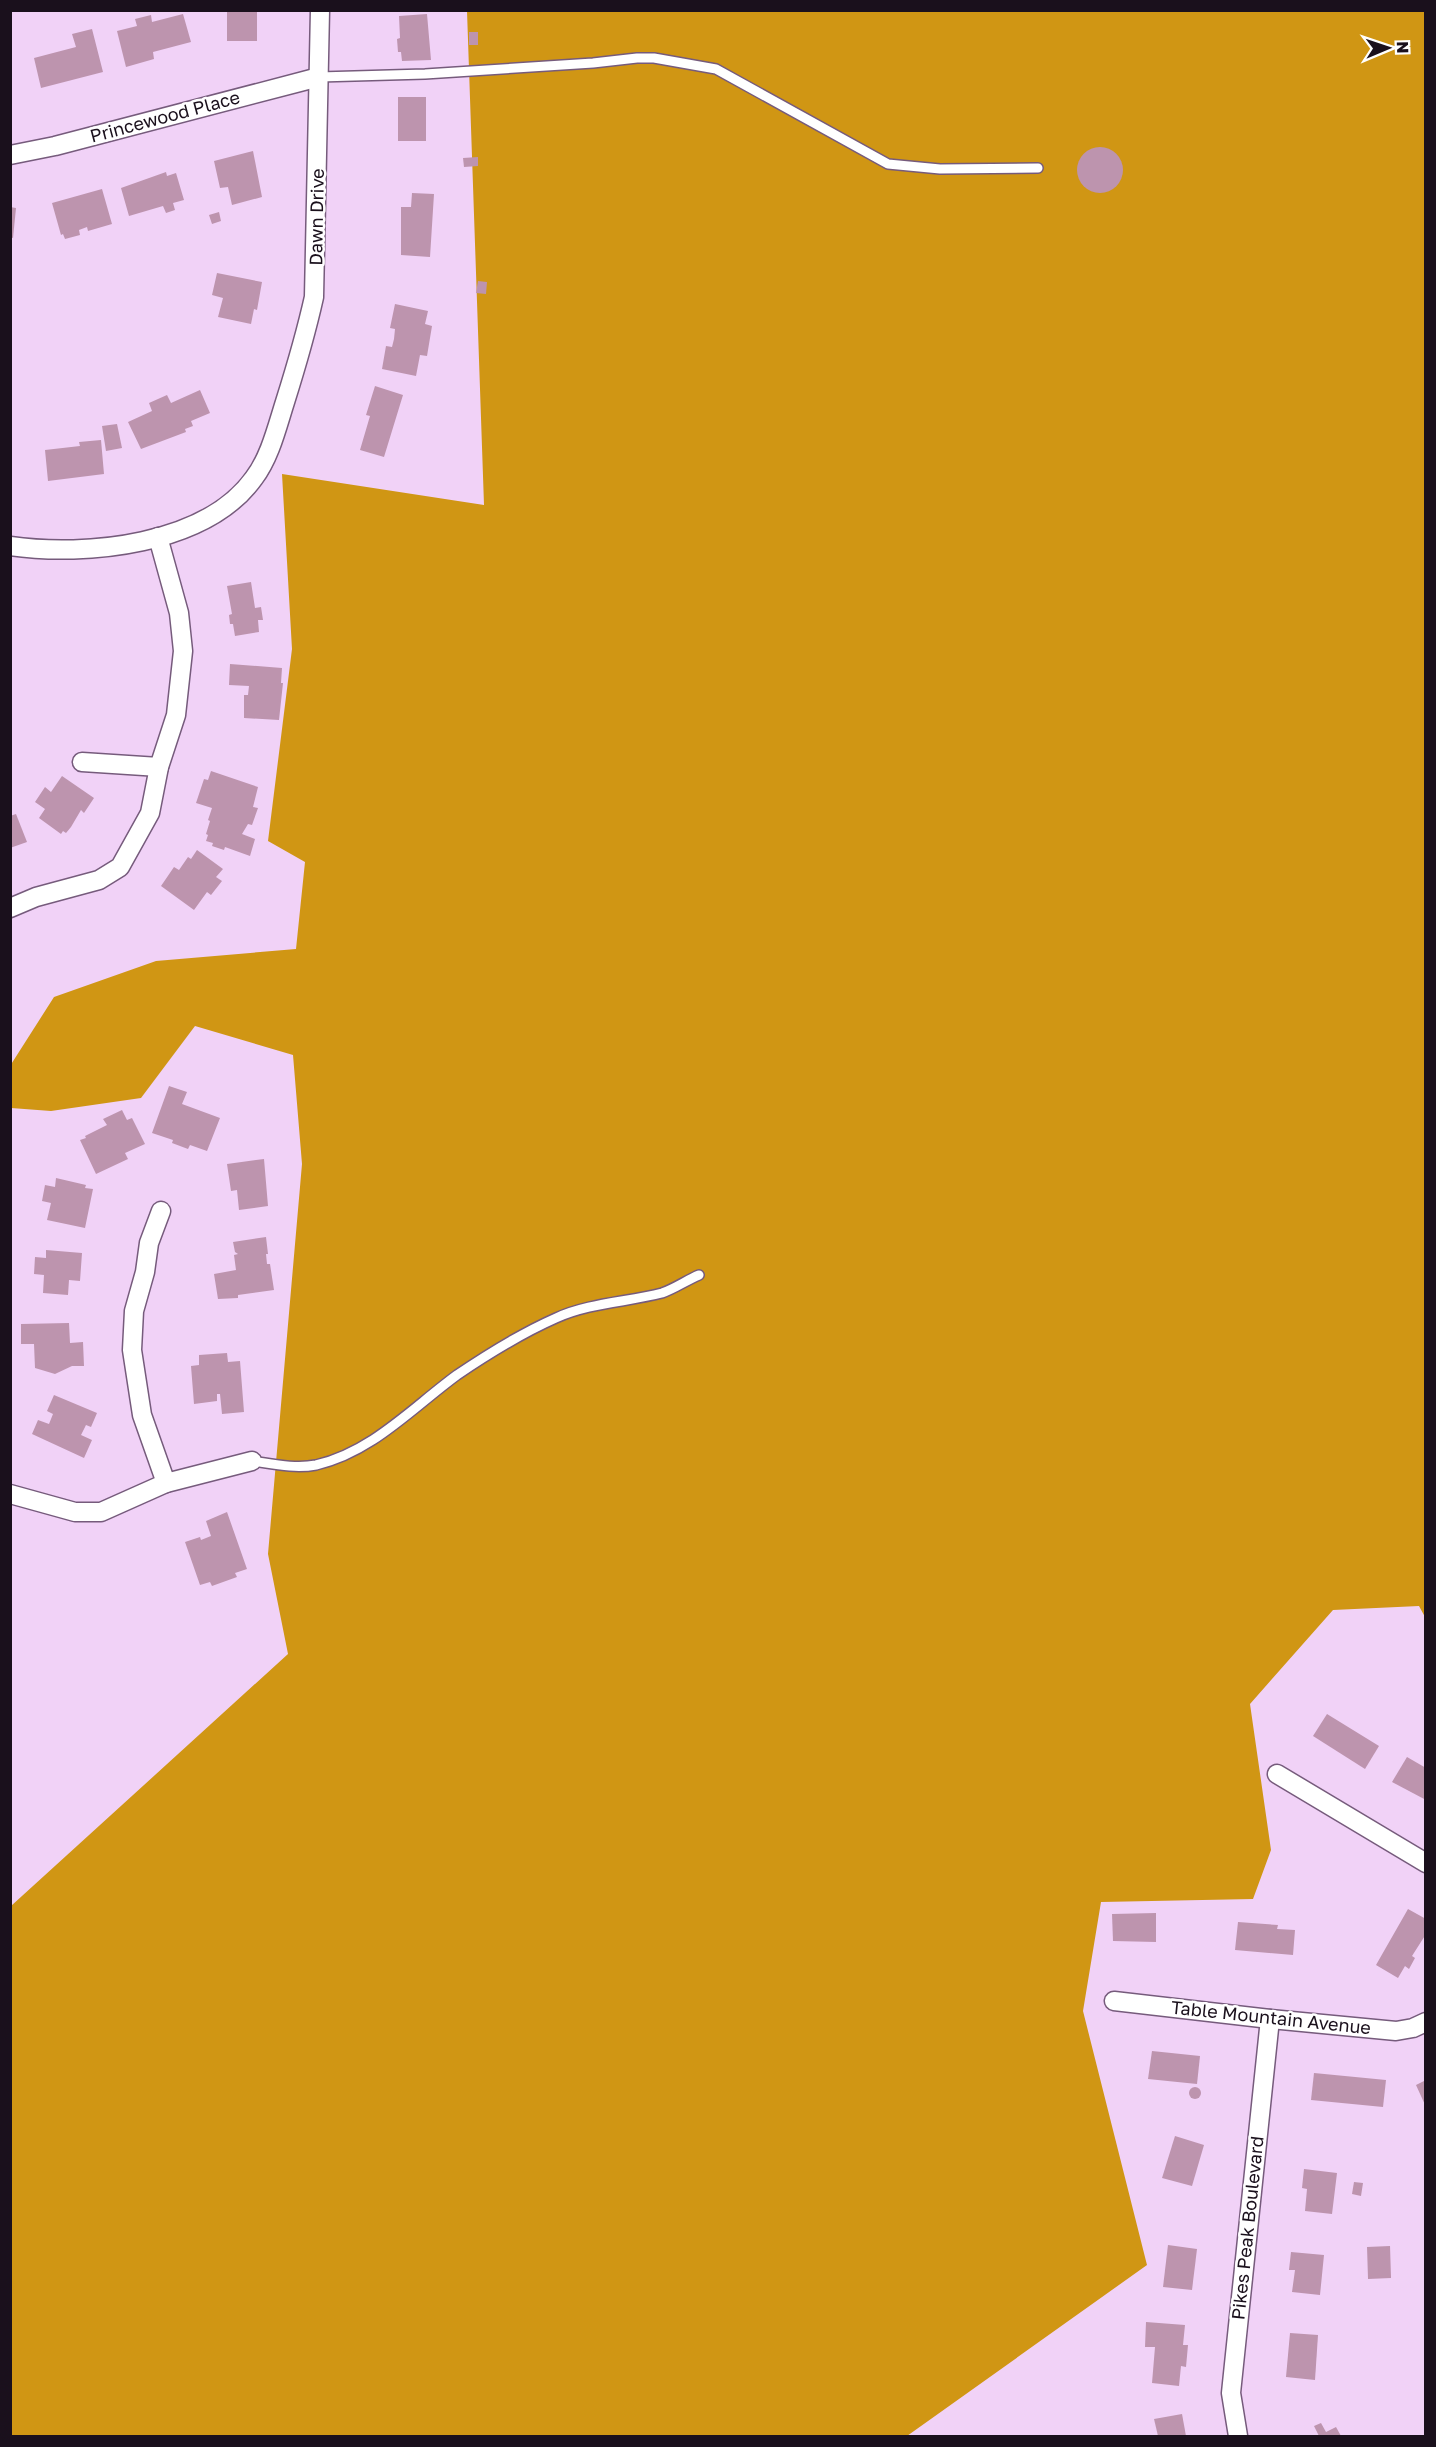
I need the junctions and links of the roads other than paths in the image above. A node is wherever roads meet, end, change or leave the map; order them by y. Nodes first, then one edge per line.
1 (320, 10) edge
2 (319, 77) junction
3 (10, 155) edge
4 (1038, 168) dead end
5 (158, 537) junction
6 (10, 546) edge
7 (82, 762) dead end
8 (159, 767) junction
9 (10, 908) edge
10 (161, 1211) dead end
11 (699, 1275) dead end
12 (252, 1461) joint
13 (166, 1483) junction
14 (10, 1494) edge
15 (1277, 1774) dead end
16 (1425, 1863) edge
17 (1114, 2001) dead end
18 (1270, 2019) junction
19 (1425, 2022) edge
20 (1238, 2436) edge

1 - 2 street, Dawn Drive
2 - 3 street, Princewood Place
2 - 4 lane
2 - 5 street, Dawn Drive
5 - 6 street, Dawn Drive
5 - 8 street
7 - 8 street
8 - 9 street
10 - 13 street
11 - 12 lane
12 - 13 street
13 - 14 street
15 - 16 street
17 - 18 street, Table Mountain Avenue
18 - 19 street, Table Mountain Avenue
18 - 20 street, Pikes Peak Boulevard

